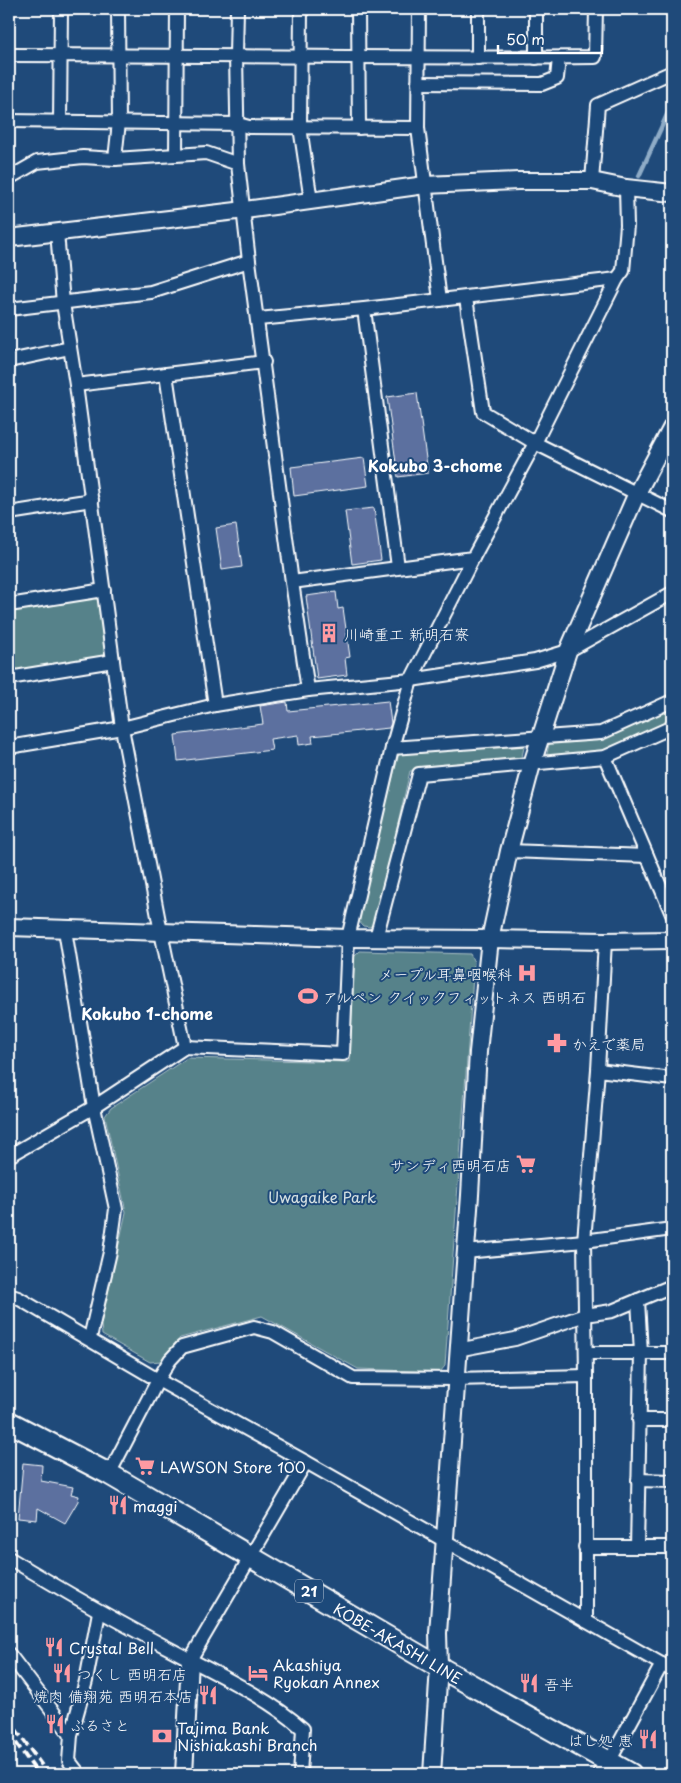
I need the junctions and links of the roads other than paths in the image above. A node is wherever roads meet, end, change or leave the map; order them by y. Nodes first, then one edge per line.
1 (61, 9) edge
2 (118, 9) edge
3 (177, 9) edge
4 (237, 9) edge
5 (301, 9) edge
6 (358, 9) edge
7 (419, 9) edge
8 (478, 9) edge
9 (536, 9) edge
10 (596, 9) edge
11 (9, 55) edge
12 (61, 55) junction
13 (118, 55) junction
14 (177, 55) junction
15 (236, 55) junction
16 (301, 56) junction
17 (358, 57) junction
18 (419, 58) junction
19 (478, 58) junction
20 (536, 58) junction
21 (559, 58) junction
22 (672, 72) edge
23 (418, 83) junction
24 (9, 121) edge
25 (60, 122) junction
26 (119, 122) junction
27 (176, 123) junction
28 (238, 124) junction
29 (300, 127) junction
30 (359, 128) junction
31 (418, 128) junction
32 (176, 155) junction
33 (115, 159) junction
34 (238, 164) junction
35 (9, 178) edge
36 (592, 181) junction
37 (425, 185) junction
38 (626, 188) junction
39 (672, 193) edge
40 (311, 200) junction
41 (245, 210) junction
42 (57, 232) junction
43 (9, 238) edge
44 (249, 261) junction
45 (617, 279) junction
46 (466, 298) junction
47 (440, 300) junction
48 (64, 303) junction
49 (9, 309) edge
50 (364, 309) junction
51 (258, 319) junction
52 (70, 348) junction
53 (9, 361) edge
54 (264, 362) junction
55 (166, 374) junction
56 (76, 385) junction
57 (672, 427) edge
58 (535, 444) junction
59 (637, 493) junction
60 (92, 500) junction
61 (672, 511) edge
62 (9, 514) edge
63 (473, 558) junction
64 (398, 567) junction
65 (292, 582) junction
66 (104, 590) junction
67 (672, 594) edge
68 (9, 605) edge
69 (568, 651) junction
70 (113, 661) junction
71 (9, 678) edge
72 (411, 680) junction
73 (308, 690) junction
74 (672, 700) edge
75 (215, 705) junction
76 (672, 727) edge
77 (122, 728) junction
78 (540, 738) junction
79 (9, 747) edge
80 (392, 748) junction
81 (605, 757) junction
82 (532, 764) junction
83 (509, 851) junction
84 (647, 856) junction
85 (672, 914) edge
86 (9, 927) edge
87 (65, 930) junction
88 (161, 932) junction
89 (348, 938) junction
90 (376, 938) junction
91 (490, 939) junction
92 (672, 940) edge
93 (605, 941) junction
94 (185, 1048) junction
95 (598, 1070) junction
96 (672, 1079) edge
97 (94, 1107) junction
98 (9, 1156) edge
99 (672, 1229) edge
100 (584, 1241) junction
101 (465, 1252) junction
102 (669, 1289) edge
103 (9, 1295) edge
104 (638, 1300) junction
105 (585, 1316) junction
106 (90, 1338) junction
107 (458, 1350) junction
108 (586, 1353) junction
109 (641, 1353) junction
110 (672, 1353) edge
111 (586, 1376) junction
112 (455, 1379) junction
113 (158, 1380) junction
114 (639, 1420) junction
115 (672, 1420) edge
116 (9, 1422) edge
117 (306, 1462) junction
118 (109, 1474) junction
119 (638, 1480) junction
120 (672, 1480) edge
121 (445, 1540) junction
122 (585, 1547) junction
123 (637, 1547) junction
124 (672, 1547) edge
125 (250, 1557) junction
126 (9, 1558) edge
127 (99, 1612) junction
128 (586, 1621) junction
129 (9, 1654) edge
130 (190, 1660) junction
131 (439, 1667) junction
132 (667, 1667) edge
133 (71, 1735) junction
134 (605, 1768) edge
135 (78, 1774) edge
136 (184, 1774) edge
137 (300, 1774) edge
138 (432, 1774) edge
139 (631, 1774) edge

1 - 12 street
2 - 13 street
3 - 14 street
4 - 15 street
5 - 16 street
6 - 17 street
7 - 18 street
8 - 19 street
9 - 20 street
10 - 21 street
11 - 12 street
12 - 13 street
12 - 25 street
13 - 14 street
13 - 26 street
14 - 15 street
14 - 27 street
15 - 16 street
15 - 28 street
16 - 17 street
16 - 29 street
17 - 18 street
17 - 30 street
18 - 19 street
18 - 23 street
19 - 20 street
20 - 21 street
21 - 23 street
22 - 36 street
23 - 31 street
24 - 25 street
25 - 26 street
26 - 27 street
26 - 33 street
27 - 28 street
27 - 32 street
28 - 29 street
28 - 34 street
29 - 30 street
29 - 40 street
30 - 31 street
31 - 37 street
32 - 33 street
32 - 34 street
33 - 35 street
34 - 41 street
36 - 37 street
36 - 38 street
37 - 40 street
37 - 47 street
38 - 39 street
38 - 45 street
40 - 41 street
41 - 42 street
41 - 44 street
42 - 43 street
42 - 48 street
44 - 48 street
44 - 51 street
45 - 46 street
45 - 58 street
46 - 47 street
46 - 58 street
47 - 50 street
48 - 49 street
48 - 52 street
50 - 51 street
50 - 64 street
51 - 54 street
52 - 53 street
52 - 56 street
54 - 55 street
54 - 65 street
55 - 56 street
55 - 75 street
56 - 60 street
57 - 59 street
58 - 59 street
58 - 63 street
59 - 61 street
59 - 69 street
60 - 62 street
60 - 66 street
63 - 64 street
63 - 72 street
64 - 65 street
65 - 73 street
66 - 68 street
66 - 70 street
67 - 69 street
69 - 72 street
69 - 78 street
70 - 71 street
70 - 77 street
72 - 73 street
72 - 80 street
73 - 75 street
74 - 78 street
75 - 77 street
76 - 81 street
77 - 79 street
77 - 88 street
78 - 80 street
78 - 82 street
80 - 89 street
81 - 82 street
81 - 84 street
82 - 83 street
82 - 90 street
83 - 84 street
83 - 91 street
84 - 85 street
86 - 87 street
87 - 88 street
87 - 97 street
88 - 89 street
88 - 94 street
89 - 90 street
89 - 94 street
90 - 91 street
91 - 93 street
91 - 101 street
92 - 93 street
93 - 95 street
94 - 97 street
95 - 96 street
95 - 100 street
97 - 98 street
97 - 106 street
99 - 100 street
100 - 101 street
100 - 105 street
101 - 107 street
102 - 104 street
103 - 106 street
104 - 105 street
104 - 109 street
105 - 107 street
105 - 108 street
106 - 113 street
107 - 112 street
108 - 109 street
108 - 111 street
109 - 110 street
109 - 114 street
111 - 112 street
111 - 122 street
112 - 113 street
112 - 121 street
113 - 117 street
113 - 118 street
114 - 115 street
114 - 119 street
116 - 118 main road, KOBE-AKASHI LINE / 21
117 - 121 street
117 - 125 street
118 - 125 main road, KOBE-AKASHI LINE / 21
119 - 120 street
119 - 123 street
121 - 128 street
121 - 131 street
122 - 123 street
122 - 128 street
123 - 124 street
125 - 130 street
125 - 131 main road, KOBE-AKASHI LINE / 21
126 - 127 street
127 - 130 street
127 - 133 street
128 - 132 street
129 - 133 street
130 - 136 street
130 - 137 street
131 - 134 main road, KOBE-AKASHI LINE / 21
131 - 138 street
132 - 134 street
133 - 135 street
134 - 139 main road, KOBE-AKASHI LINE / 21

